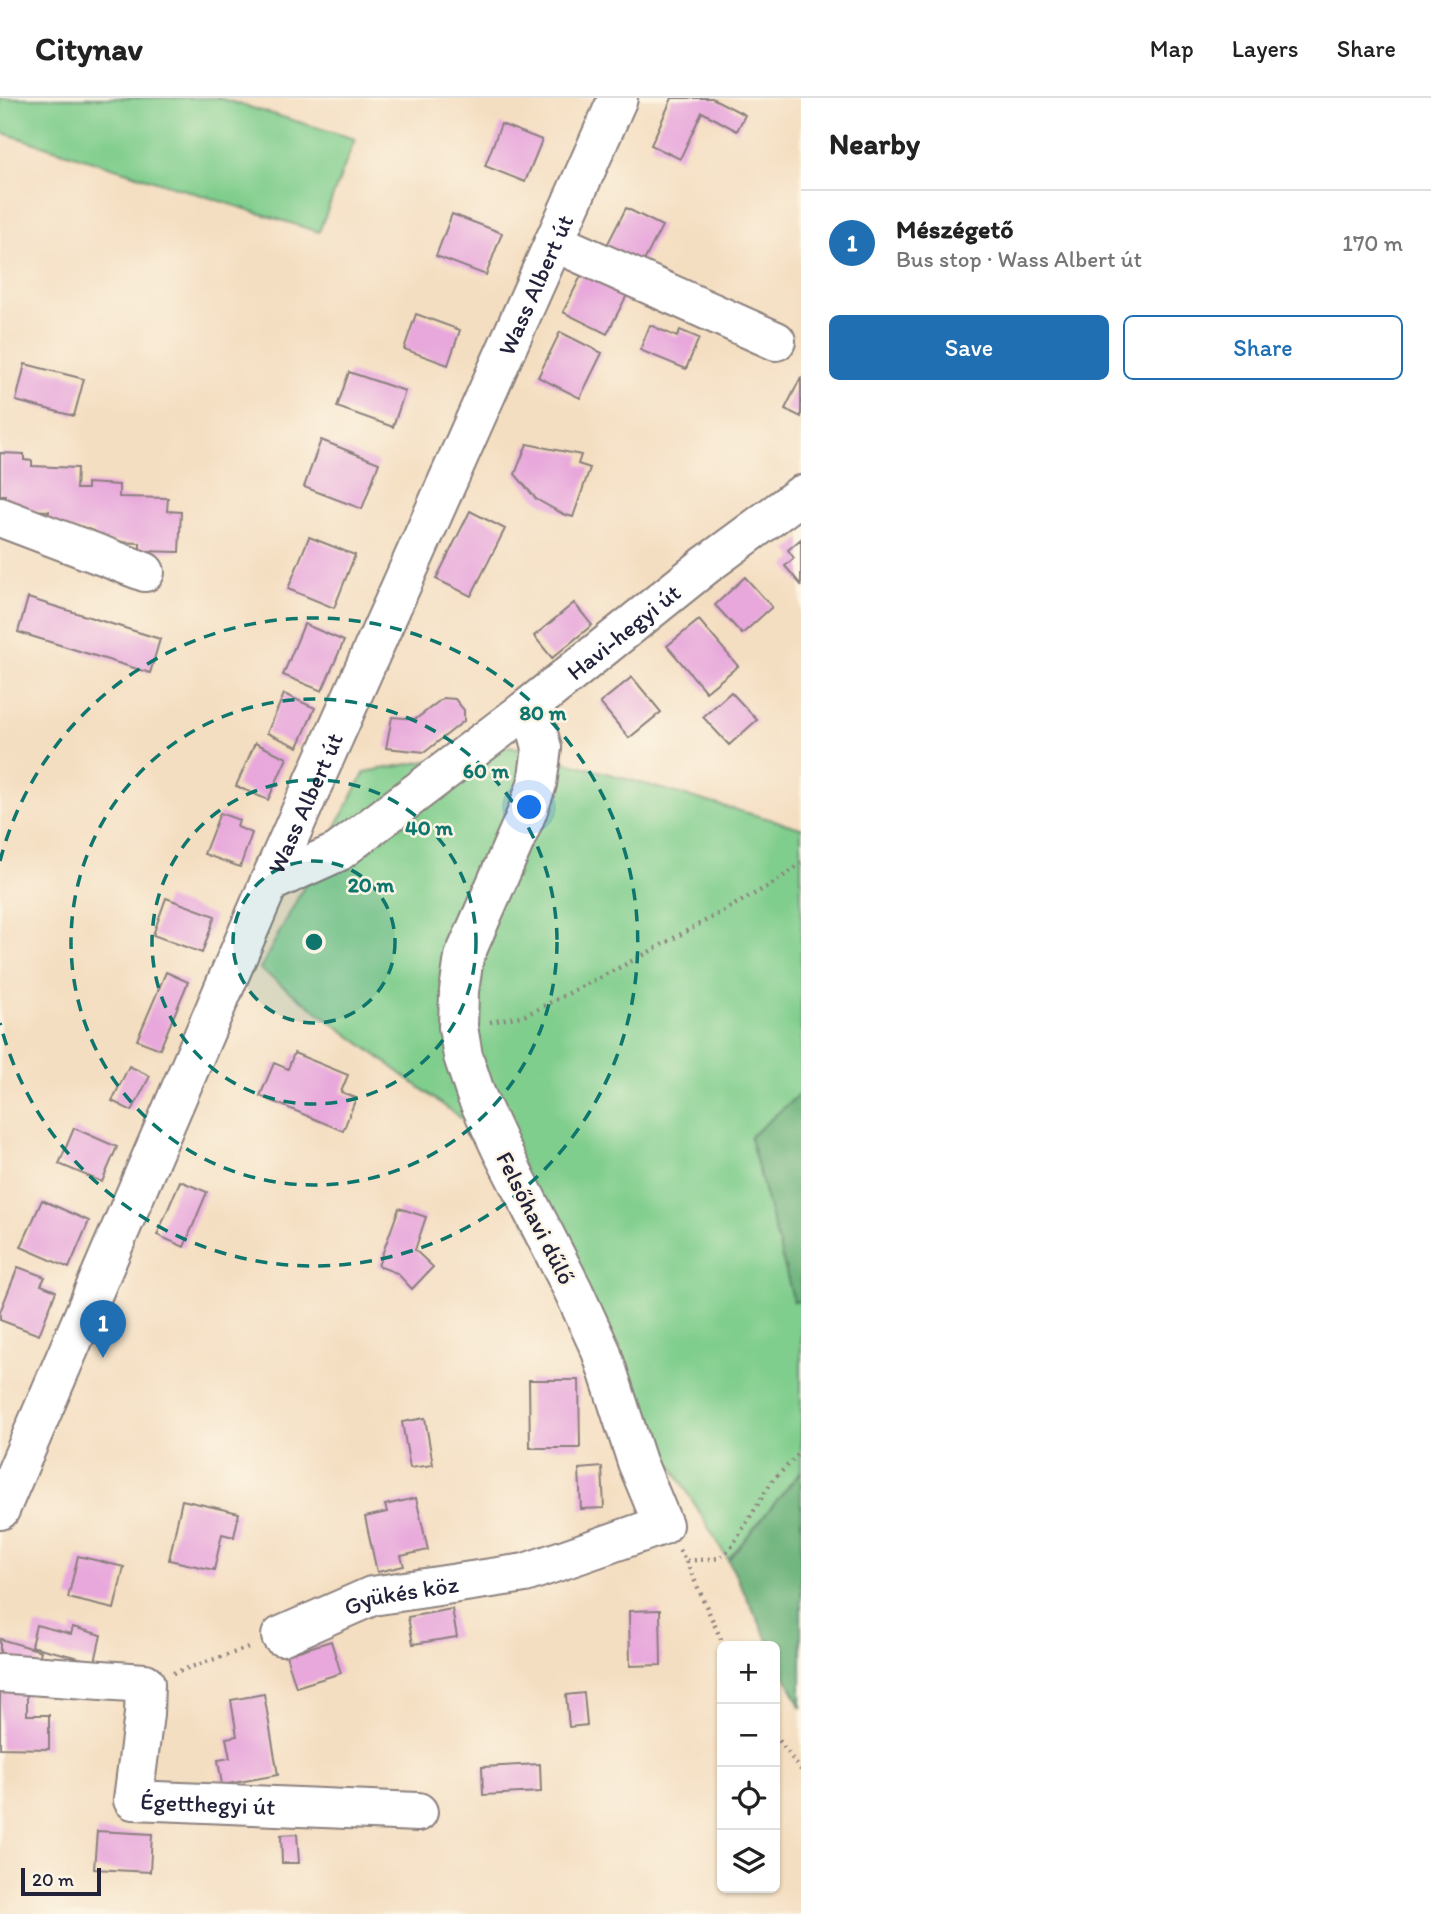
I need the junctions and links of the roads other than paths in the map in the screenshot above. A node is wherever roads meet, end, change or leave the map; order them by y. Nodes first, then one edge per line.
1 (618, 98) edge
2 (554, 242) junction
3 (776, 341) dead end
4 (801, 495) edge
5 (0, 517) edge
6 (145, 572) dead end
7 (524, 711) junction
8 (269, 883) junction
9 (0, 1510) edge
10 (663, 1525) joint
11 (281, 1636) road end
12 (0, 1673) edge
13 (418, 1812) dead end

1 - 2 street, Wass Albert út
2 - 3 street
2 - 8 street, Wass Albert út
4 - 7 street, Havi-hegyi út
5 - 6 street
7 - 8 street, Havi-hegyi út
7 - 10 street, Felsőhavi dűlő
8 - 9 street, Wass Albert út
10 - 11 street, Gyükés köz
12 - 13 street, Égetthegyi út

